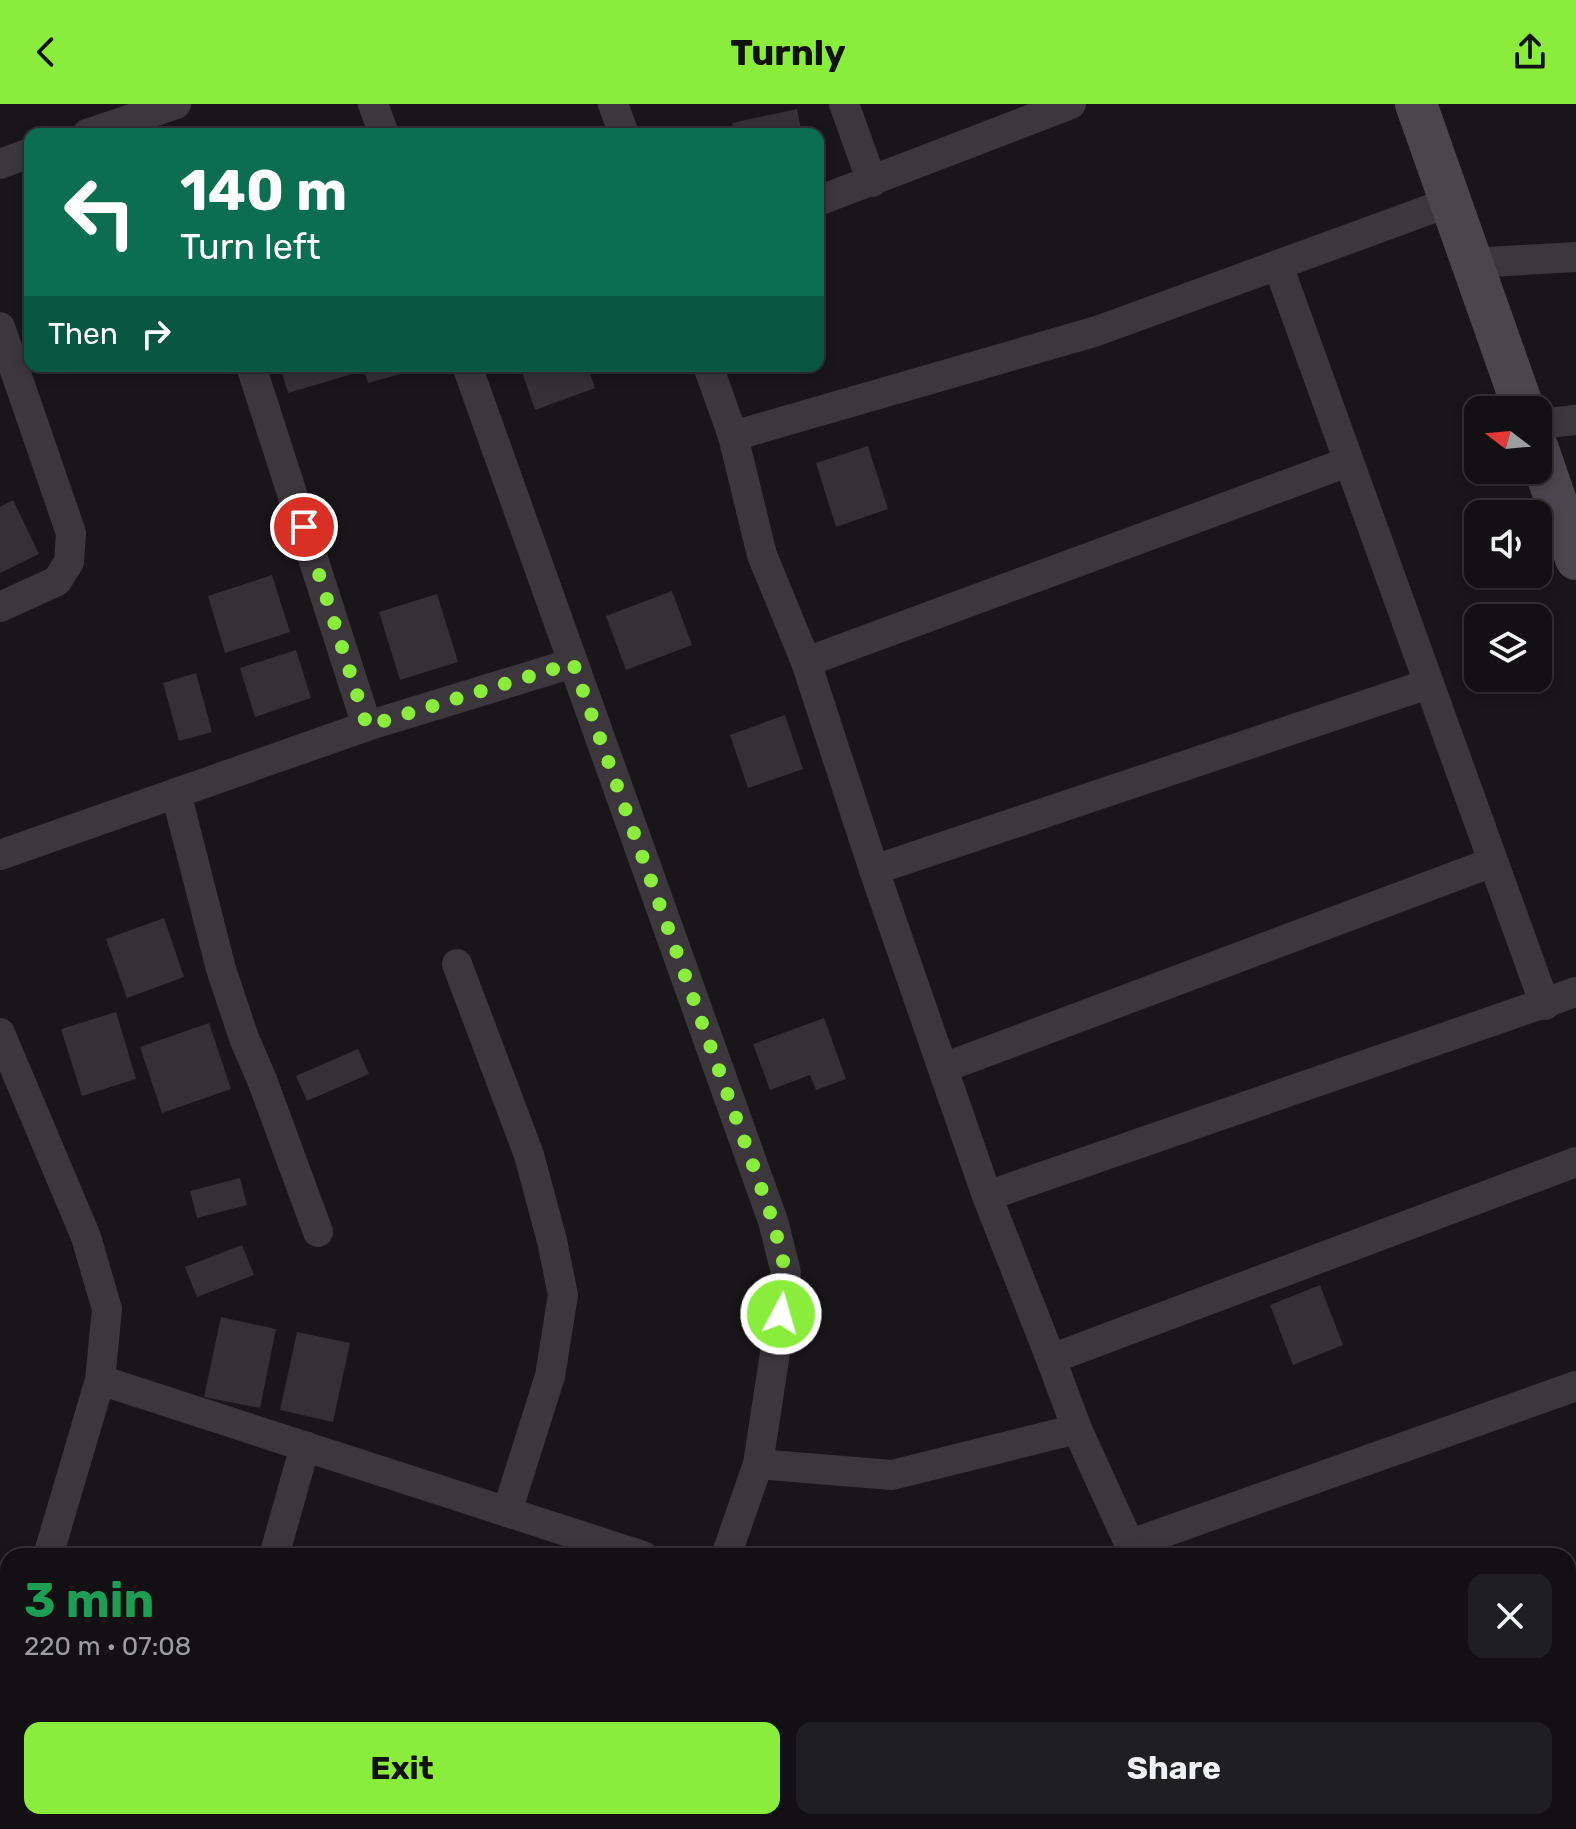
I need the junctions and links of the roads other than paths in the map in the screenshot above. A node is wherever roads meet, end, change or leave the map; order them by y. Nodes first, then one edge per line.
1 (176, 104) edge
2 (373, 104) edge
3 (613, 104) edge
4 (844, 104) edge
5 (1071, 104) edge
6 (1416, 104) edge
7 (146, 109) edge
8 (101, 128) edge
9 (382, 128) edge
10 (622, 128) edge
11 (24, 155) edge
12 (0, 164) edge
13 (872, 182) junction
14 (824, 199) edge
15 (1450, 202) junction
16 (1576, 257) edge
17 (1472, 263) junction
18 (1278, 265) junction
19 (0, 327) edge
20 (253, 372) edge
21 (469, 372) edge
22 (710, 372) edge
23 (1519, 396) edge
24 (1576, 420) edge
25 (1552, 423) edge
26 (733, 436) junction
27 (1348, 462) junction
28 (1550, 484) edge
29 (1576, 559) edge
30 (0, 607) edge
31 (806, 662) junction
32 (573, 663) junction
33 (1428, 684) junction
34 (367, 726) junction
35 (176, 793) junction
36 (0, 855) edge
37 (1493, 862) junction
38 (874, 870) junction
39 (457, 964) dead end
40 (1576, 992) edge
41 (1545, 1005) junction
42 (0, 1033) edge
43 (943, 1068) junction
44 (1576, 1162) edge
45 (987, 1196) junction
46 (318, 1232) dead end
47 (1051, 1359) junction
48 (100, 1380) junction
49 (1576, 1386) edge
50 (1077, 1429) junction
51 (305, 1446) junction
52 (758, 1464) junction
53 (507, 1512) junction
54 (50, 1548) edge
55 (276, 1548) edge
56 (618, 1548) edge
57 (729, 1548) edge
58 (1132, 1548) edge
59 (1138, 1548) edge

1 - 7 street
2 - 9 street
3 - 10 street
4 - 13 street
5 - 13 street
6 - 15 street
7 - 8 street
11 - 12 street
13 - 14 street
15 - 17 street
15 - 18 street
16 - 17 street
17 - 23 street
18 - 26 street
18 - 27 street
19 - 30 street
20 - 34 street
21 - 32 street
22 - 26 street
24 - 25 street
26 - 31 street
27 - 31 street
27 - 33 street
28 - 29 street
31 - 38 street
32 - 34 street
32 - 52 street
33 - 37 street
33 - 38 street
34 - 35 street
35 - 36 street
35 - 46 street
37 - 41 street
37 - 43 street
38 - 43 street
39 - 53 street
40 - 41 street
41 - 45 street
42 - 48 street
43 - 45 street
44 - 47 street
45 - 47 street
47 - 50 street
48 - 51 street
48 - 54 street
49 - 59 street
50 - 52 street
50 - 58 street
51 - 53 street
51 - 55 street
52 - 57 street
53 - 56 street

